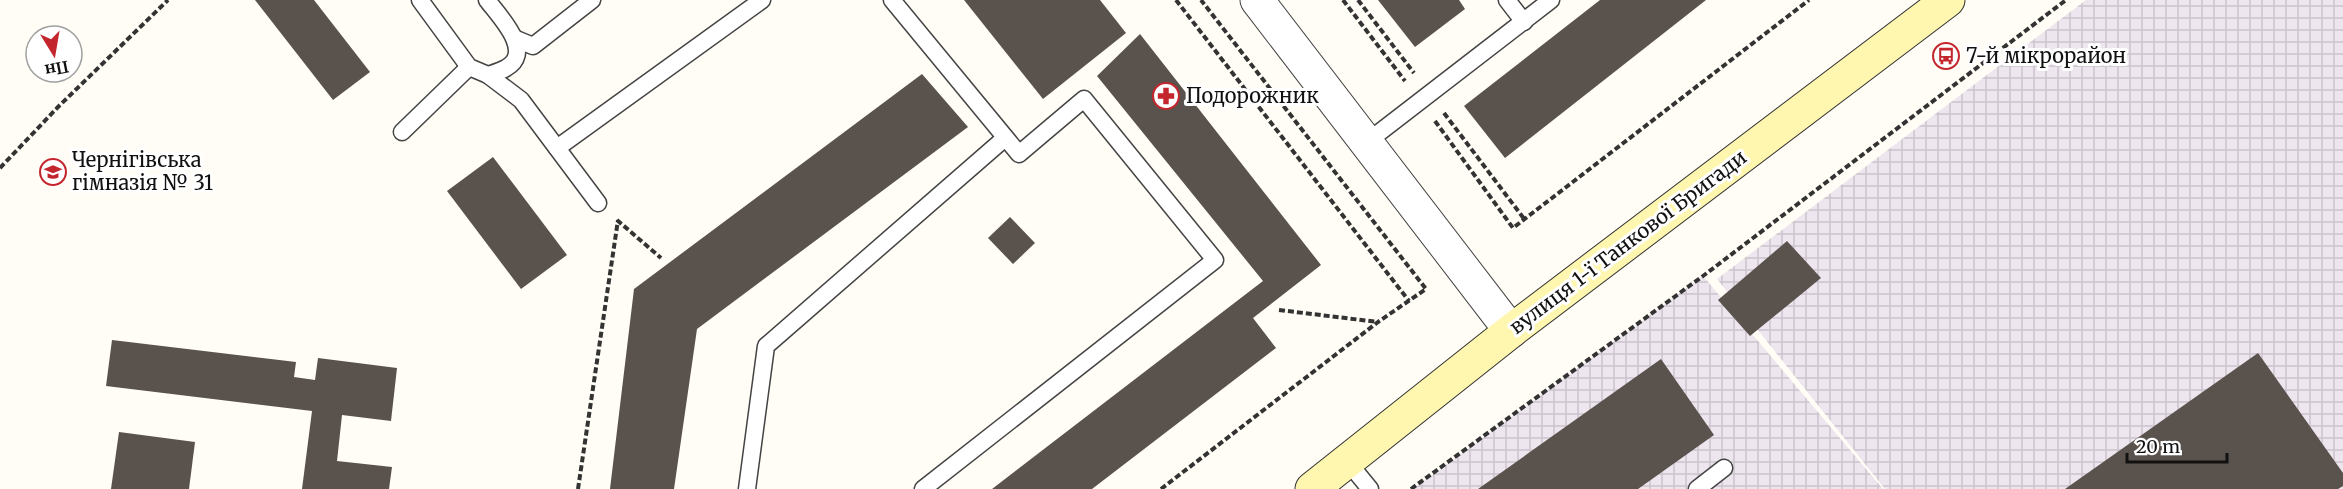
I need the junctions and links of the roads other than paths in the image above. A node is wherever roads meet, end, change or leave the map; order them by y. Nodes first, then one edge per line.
1 (420, 0) edge
2 (487, 0) edge
3 (592, 0) edge
4 (762, 0) edge
5 (892, 0) edge
6 (1257, 0) edge
7 (1507, 0) edge
8 (1551, 0) edge
9 (1948, 0) edge
10 (1524, 22) junction
11 (516, 39) junction
12 (469, 67) junction
13 (488, 75) junction
14 (402, 132) dead end
15 (1005, 138) junction
16 (1367, 142) junction
17 (557, 148) junction
18 (598, 203) dead end
19 (1511, 331) junction
20 (1348, 462) junction
21 (1724, 468) dead end
22 (747, 489) edge
23 (923, 489) edge
24 (1312, 489) edge
25 (1370, 489) edge
26 (1697, 489) edge

1 - 12 lane
2 - 11 lane
3 - 11 lane
4 - 17 lane
5 - 15 lane
6 - 16 street
7 - 10 lane
8 - 10 lane
9 - 19 main road, вулиця 1-ї Танкової Бригади
10 - 16 lane
11 - 13 lane
12 - 13 lane
12 - 14 lane
13 - 17 lane
15 - 22 lane
15 - 23 lane
16 - 19 street
17 - 18 lane
19 - 20 main road, вулиця 1-ї Танкової Бригади
20 - 24 main road, вулиця 1-ї Танкової Бригади
20 - 25 lane
21 - 26 lane

